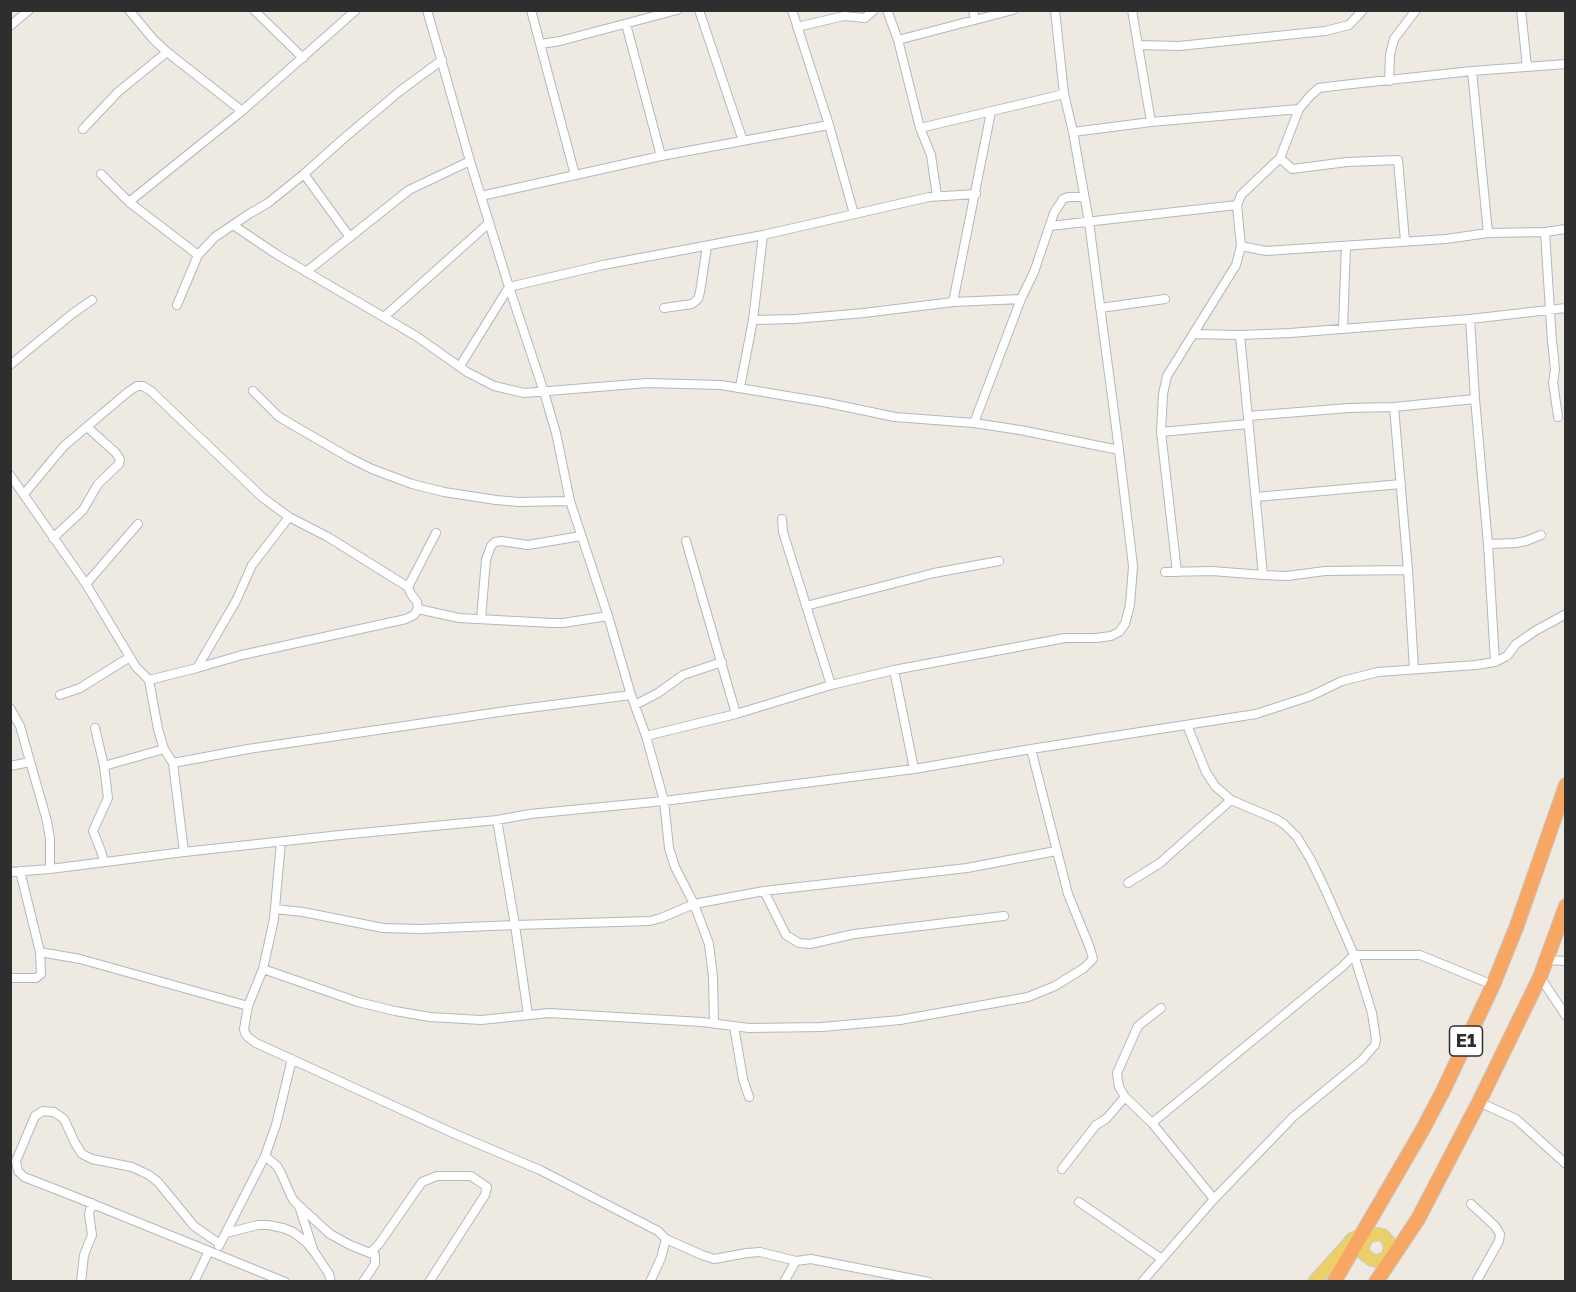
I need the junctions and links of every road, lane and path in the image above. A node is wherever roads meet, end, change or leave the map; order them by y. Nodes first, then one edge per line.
1 (29, 10) edge
2 (129, 10) edge
3 (254, 10) edge
4 (356, 10) edge
5 (427, 10) edge
6 (531, 10) edge
7 (677, 10) edge
8 (699, 10) edge
9 (792, 10) edge
10 (874, 10) edge
11 (886, 10) edge
12 (973, 10) edge
13 (1013, 10) edge
14 (1055, 10) edge
15 (1132, 10) edge
16 (1363, 10) edge
17 (1416, 10) edge
18 (1521, 10) edge
19 (975, 20) junction
20 (626, 24) junction
21 (10, 26) edge
22 (797, 27) junction
23 (898, 40) junction
24 (541, 44) junction
25 (1138, 45) junction
26 (167, 52) junction
27 (303, 58) junction
28 (442, 60) junction
29 (1566, 64) edge
30 (1527, 67) junction
31 (1472, 72) junction
32 (1389, 81) junction
33 (1064, 94) junction
34 (1299, 109) junction
35 (242, 111) junction
36 (991, 112) junction
37 (1150, 122) junction
38 (829, 125) junction
39 (920, 128) junction
40 (83, 129) dead end
41 (1073, 132) junction
42 (743, 141) junction
43 (661, 156) junction
44 (1280, 158) junction
45 (470, 161) junction
46 (101, 174) dead end
47 (304, 174) junction
48 (575, 175) junction
49 (976, 194) junction
50 (481, 196) junction
51 (938, 196) junction
52 (1084, 197) junction
53 (129, 202) junction
54 (1237, 205) junction
55 (854, 214) junction
56 (1089, 222) junction
57 (489, 223) junction
58 (233, 225) junction
59 (1050, 226) junction
60 (1566, 229) edge
61 (1545, 232) junction
62 (1488, 233) junction
63 (763, 235) junction
64 (349, 236) junction
65 (1406, 241) junction
66 (707, 246) junction
67 (1241, 246) junction
68 (1346, 246) junction
69 (198, 255) junction
70 (306, 272) junction
71 (509, 287) junction
72 (1021, 299) junction
73 (1165, 299) dead end
74 (92, 300) dead end
75 (953, 302) junction
76 (177, 305) dead end
77 (664, 308) dead end
78 (1100, 308) junction
79 (1566, 308) edge
80 (1550, 309) junction
81 (384, 317) junction
82 (1470, 319) junction
83 (753, 320) junction
84 (1343, 328) junction
85 (1193, 334) junction
86 (1240, 335) junction
87 (10, 365) edge
88 (459, 366) junction
89 (740, 387) junction
90 (254, 391) dead end
91 (544, 392) junction
92 (1475, 399) junction
93 (1394, 407) junction
94 (1558, 417) dead end
95 (1248, 420) junction
96 (974, 423) junction
97 (87, 427) junction
98 (1161, 432) junction
99 (1119, 450) junction
100 (10, 475) edge
101 (1401, 484) junction
102 (24, 494) junction
103 (1256, 497) junction
104 (570, 501) junction
105 (289, 517) junction
106 (782, 519) dead end
107 (138, 524) dead end
108 (436, 533) dead end
109 (1541, 535) dead end
110 (582, 536) junction
111 (53, 537) junction
112 (686, 541) dead end
113 (1488, 544) junction
114 (999, 561) dead end
115 (1408, 570) junction
116 (1165, 572) dead end
117 (1177, 572) junction
118 (1263, 575) junction
119 (86, 584) junction
120 (408, 587) junction
121 (806, 606) junction
122 (418, 609) junction
123 (1566, 614) edge
124 (608, 616) junction
125 (481, 619) junction
126 (130, 657) junction
127 (722, 662) junction
128 (1495, 662) junction
129 (197, 668) junction
130 (1414, 669) junction
131 (894, 670) junction
132 (149, 680) junction
133 (831, 685) junction
134 (60, 695) dead end
135 (631, 695) junction
136 (635, 705) junction
137 (10, 708) edge
138 (736, 714) junction
139 (1187, 725) junction
140 (95, 728) dead end
141 (646, 736) junction
142 (164, 749) junction
143 (1031, 749) junction
144 (30, 762) junction
145 (173, 763) junction
146 (10, 766) edge
147 (104, 766) junction
148 (914, 770) junction
149 (1566, 785) edge
150 (1231, 800) junction
151 (664, 801) junction
152 (497, 820) junction
153 (281, 842) junction
154 (1056, 851) junction
155 (184, 852) junction
156 (104, 862) junction
157 (50, 869) junction
158 (20, 871) junction
159 (10, 872) edge
160 (1128, 884) dead end
161 (764, 891) junction
162 (694, 904) junction
163 (1566, 906) edge
164 (276, 909) junction
165 (1004, 916) dead end
166 (515, 925) junction
167 (40, 952) junction
168 (1354, 955) junction
169 (1546, 960) junction
170 (1566, 961) edge
171 (263, 969) junction
172 (1540, 977) junction
173 (10, 978) edge
174 (1492, 985) junction
175 (248, 1006) junction
176 (1161, 1008) dead end
177 (528, 1015) junction
178 (1566, 1016) edge
179 (714, 1024) junction
180 (734, 1026) junction
181 (292, 1059) junction
182 (749, 1097) dead end
183 (1125, 1097) junction
184 (1479, 1102) junction
185 (1152, 1123) junction
186 (265, 1156) junction
187 (1566, 1164) edge
188 (1062, 1169) dead end
189 (1214, 1199) junction
190 (92, 1203) junction
191 (1079, 1203) dead end
192 (1471, 1204) dead end
193 (298, 1205) junction
194 (226, 1233) junction
195 (666, 1239) junction
196 (220, 1244) junction
197 (212, 1252) junction
198 (315, 1253) junction
199 (370, 1253) junction
200 (1373, 1258) edge
201 (1162, 1259) junction
202 (796, 1261) junction
203 (902, 1279) edge
204 (81, 1281) edge
205 (194, 1281) edge
206 (285, 1281) edge
207 (331, 1281) edge
208 (363, 1281) edge
209 (429, 1281) edge
210 (651, 1281) edge
211 (784, 1281) edge
212 (929, 1281) edge
213 (1142, 1281) edge
214 (1314, 1281) edge
215 (1334, 1281) edge
216 (1476, 1281) edge

1 - 21 street
2 - 26 street
3 - 27 street
4 - 27 street
5 - 28 street
6 - 24 street
7 - 20 street
8 - 42 street
9 - 22 street
10 - 22 street
11 - 23 street
12 - 19 street
13 - 19 street
14 - 33 street
15 - 25 street
16 - 25 street
17 - 32 street
18 - 30 street
19 - 23 street
20 - 24 street
20 - 43 street
22 - 38 street
23 - 39 street
24 - 48 street
25 - 37 street
26 - 35 street
26 - 40 street
27 - 35 street
28 - 45 street
28 - 47 street
29 - 30 street
30 - 31 street
31 - 32 street
31 - 62 street
32 - 34 street
33 - 36 street
33 - 41 street
34 - 37 street
34 - 44 street
35 - 53 street
36 - 39 street
36 - 49 street
37 - 41 street
38 - 42 street
38 - 55 street
39 - 51 street
41 - 52 street
42 - 43 street
43 - 48 street
44 - 54 street
44 - 65 street
45 - 50 street
45 - 64 street
46 - 53 street
47 - 58 street
47 - 64 street
48 - 50 street
49 - 51 street
49 - 75 street
50 - 57 street
51 - 55 street
52 - 56 street
52 - 59 street
53 - 69 street
54 - 56 street
54 - 67 street
55 - 63 street
56 - 59 street
56 - 78 street
57 - 71 street
57 - 81 street
58 - 69 street
58 - 70 street
59 - 72 street
60 - 61 street
61 - 62 street
61 - 80 street
62 - 65 street
63 - 66 street
63 - 83 street
64 - 70 street
65 - 68 street
66 - 71 street
66 - 77 street
67 - 68 street
67 - 85 street
68 - 84 street
69 - 76 street
70 - 81 street
71 - 88 street
71 - 91 street
72 - 75 street
72 - 96 street
73 - 78 street
74 - 87 street
75 - 83 street
78 - 99 street
79 - 80 street
80 - 82 street
80 - 94 street
81 - 88 street
82 - 84 street
82 - 92 street
83 - 89 street
84 - 86 street
85 - 86 street
85 - 98 street
86 - 95 street
88 - 91 street
89 - 91 street
89 - 96 street
90 - 104 street
91 - 104 street
92 - 93 street
92 - 113 street
93 - 95 street
93 - 101 street
95 - 98 street
95 - 103 street
96 - 99 street
97 - 102 street
97 - 105 street
97 - 111 street
98 - 117 street
99 - 131 street
100 - 102 street
101 - 103 street
101 - 115 street
102 - 111 street
103 - 118 street
104 - 110 street
105 - 120 street
105 - 129 street
106 - 121 street
107 - 119 street
108 - 120 street
109 - 113 street
110 - 124 street
110 - 125 street
111 - 119 street
112 - 127 street
113 - 128 street
114 - 121 street
115 - 118 street
115 - 130 street
116 - 117 street
117 - 118 street
119 - 126 street
120 - 122 street
121 - 133 street
122 - 125 street
122 - 129 street
123 - 128 street
124 - 125 street
124 - 135 street
126 - 132 street
126 - 134 street
127 - 136 street
127 - 138 street
128 - 130 street
129 - 132 street
130 - 139 street
131 - 133 street
131 - 148 street
132 - 142 street
133 - 138 street
135 - 136 street
135 - 145 street
136 - 141 street
137 - 144 street
138 - 141 street
139 - 143 street
139 - 150 street
140 - 147 street
141 - 151 street
142 - 145 street
142 - 147 street
143 - 148 street
143 - 154 street
144 - 146 street
144 - 157 street
145 - 155 street
147 - 156 street
148 - 151 street
149 - 174 highway, E1
150 - 160 street
150 - 168 street
151 - 152 street
151 - 162 street
152 - 153 street
152 - 166 street
153 - 155 street
153 - 164 street
154 - 161 street
154 - 180 street
155 - 156 street
156 - 157 street
157 - 158 street
158 - 159 street
158 - 167 street
161 - 162 street
161 - 165 street
162 - 166 street
162 - 179 street
163 - 169 highway, E1
164 - 166 street
164 - 171 street
166 - 177 street
167 - 173 street
167 - 175 street
168 - 174 street
168 - 185 street
168 - 189 street
169 - 170 street
169 - 172 highway, E1
171 - 175 street
171 - 177 street
172 - 178 street
172 - 184 highway, E1
174 - 200 highway, E1
175 - 181 street
176 - 183 street
177 - 179 street
179 - 180 street
180 - 182 street
181 - 186 street
181 - 195 street
183 - 185 street
183 - 188 street
184 - 187 street
184 - 200 highway, E1
185 - 189 street
186 - 193 street
186 - 194 street
189 - 201 street
190 - 196 street
190 - 197 street
190 - 204 street
191 - 201 street
192 - 216 street
193 - 198 street
193 - 199 street
194 - 196 street
194 - 198 street
195 - 202 street
195 - 210 street
196 - 197 street
197 - 205 street
197 - 206 street
198 - 207 street
199 - 208 street
199 - 209 street
200 - 214 main road
200 - 215 highway, E1
201 - 213 street
202 - 203 street
202 - 211 street
203 - 212 street

